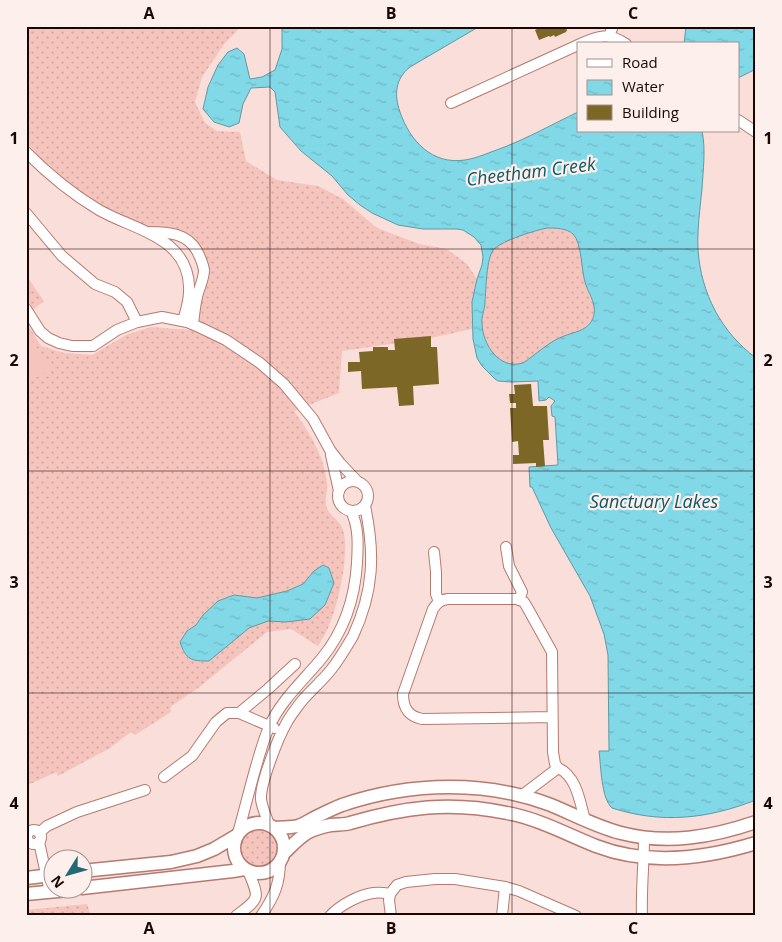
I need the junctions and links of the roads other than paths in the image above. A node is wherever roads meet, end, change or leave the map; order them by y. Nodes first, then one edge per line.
1 (611, 31) edge
2 (584, 42) edge
3 (623, 42) edge
4 (577, 45) edge
5 (451, 103) dead end
6 (740, 121) edge
7 (756, 132) edge
8 (26, 152) edge
9 (26, 213) edge
10 (149, 232) junction
11 (194, 246) junction
12 (182, 259) junction
13 (26, 309) edge
14 (137, 322) junction
15 (188, 322) junction
16 (330, 450) junction
17 (356, 480) junction
18 (338, 491) junction
19 (365, 506) junction
20 (351, 511) junction
21 (506, 547) dead end
22 (434, 552) dead end
23 (519, 600) junction
24 (439, 602) junction
25 (340, 630) junction
26 (352, 637) junction
27 (294, 664) dead end
28 (240, 713) junction
29 (552, 717) junction
30 (269, 726) junction
31 (283, 730) junction
32 (558, 768) junction
33 (164, 777) dead end
34 (146, 790) dead end
35 (521, 796) junction
36 (519, 815) junction
37 (585, 820) junction
38 (756, 822) edge
39 (272, 826) junction
40 (603, 828) junction
41 (237, 834) junction
42 (644, 838) junction
43 (31, 839) edge
44 (756, 843) edge
45 (596, 846) junction
46 (42, 856) edge
47 (282, 857) junction
48 (644, 857) junction
49 (92, 870) edge
50 (246, 870) junction
51 (42, 876) edge
52 (26, 878) edge
53 (92, 887) edge
54 (505, 887) junction
55 (42, 893) edge
56 (26, 894) edge
57 (390, 894) junction
58 (236, 916) edge
59 (261, 916) edge
60 (330, 916) edge
61 (391, 916) edge
62 (502, 916) edge
63 (576, 916) edge
64 (642, 916) edge

1 - 2 street
1 - 3 street
4 - 5 street
6 - 7 street
8 - 10 street
9 - 14 street
10 - 11 street
10 - 12 street
11 - 12 street
11 - 15 street
12 - 15 street
13 - 14 street
14 - 15 street
15 - 16 street
16 - 17 street
16 - 18 street
17 - 18 street
17 - 19 street
18 - 20 street
19 - 20 street
19 - 26 street
20 - 25 street
21 - 23 street
22 - 24 street
23 - 24 street
23 - 29 street
24 - 29 street
25 - 26 street
25 - 30 street
26 - 31 street
27 - 28 street
28 - 30 street
28 - 33 street
29 - 32 street
30 - 31 street
30 - 41 street
31 - 39 street
32 - 35 street
32 - 37 street
34 - 43 street
35 - 36 street
35 - 37 street
35 - 39 street
36 - 45 street
36 - 47 street
37 - 40 street
38 - 42 street
39 - 41 street
39 - 47 street
40 - 42 street
40 - 45 street
41 - 49 street
41 - 50 street
42 - 48 street
43 - 46 street
44 - 48 street
45 - 48 street
47 - 50 street
47 - 59 street
48 - 64 street
50 - 53 street
50 - 58 street
51 - 52 street
54 - 57 street
54 - 62 street
54 - 63 street
55 - 56 street
57 - 60 street
57 - 61 street

